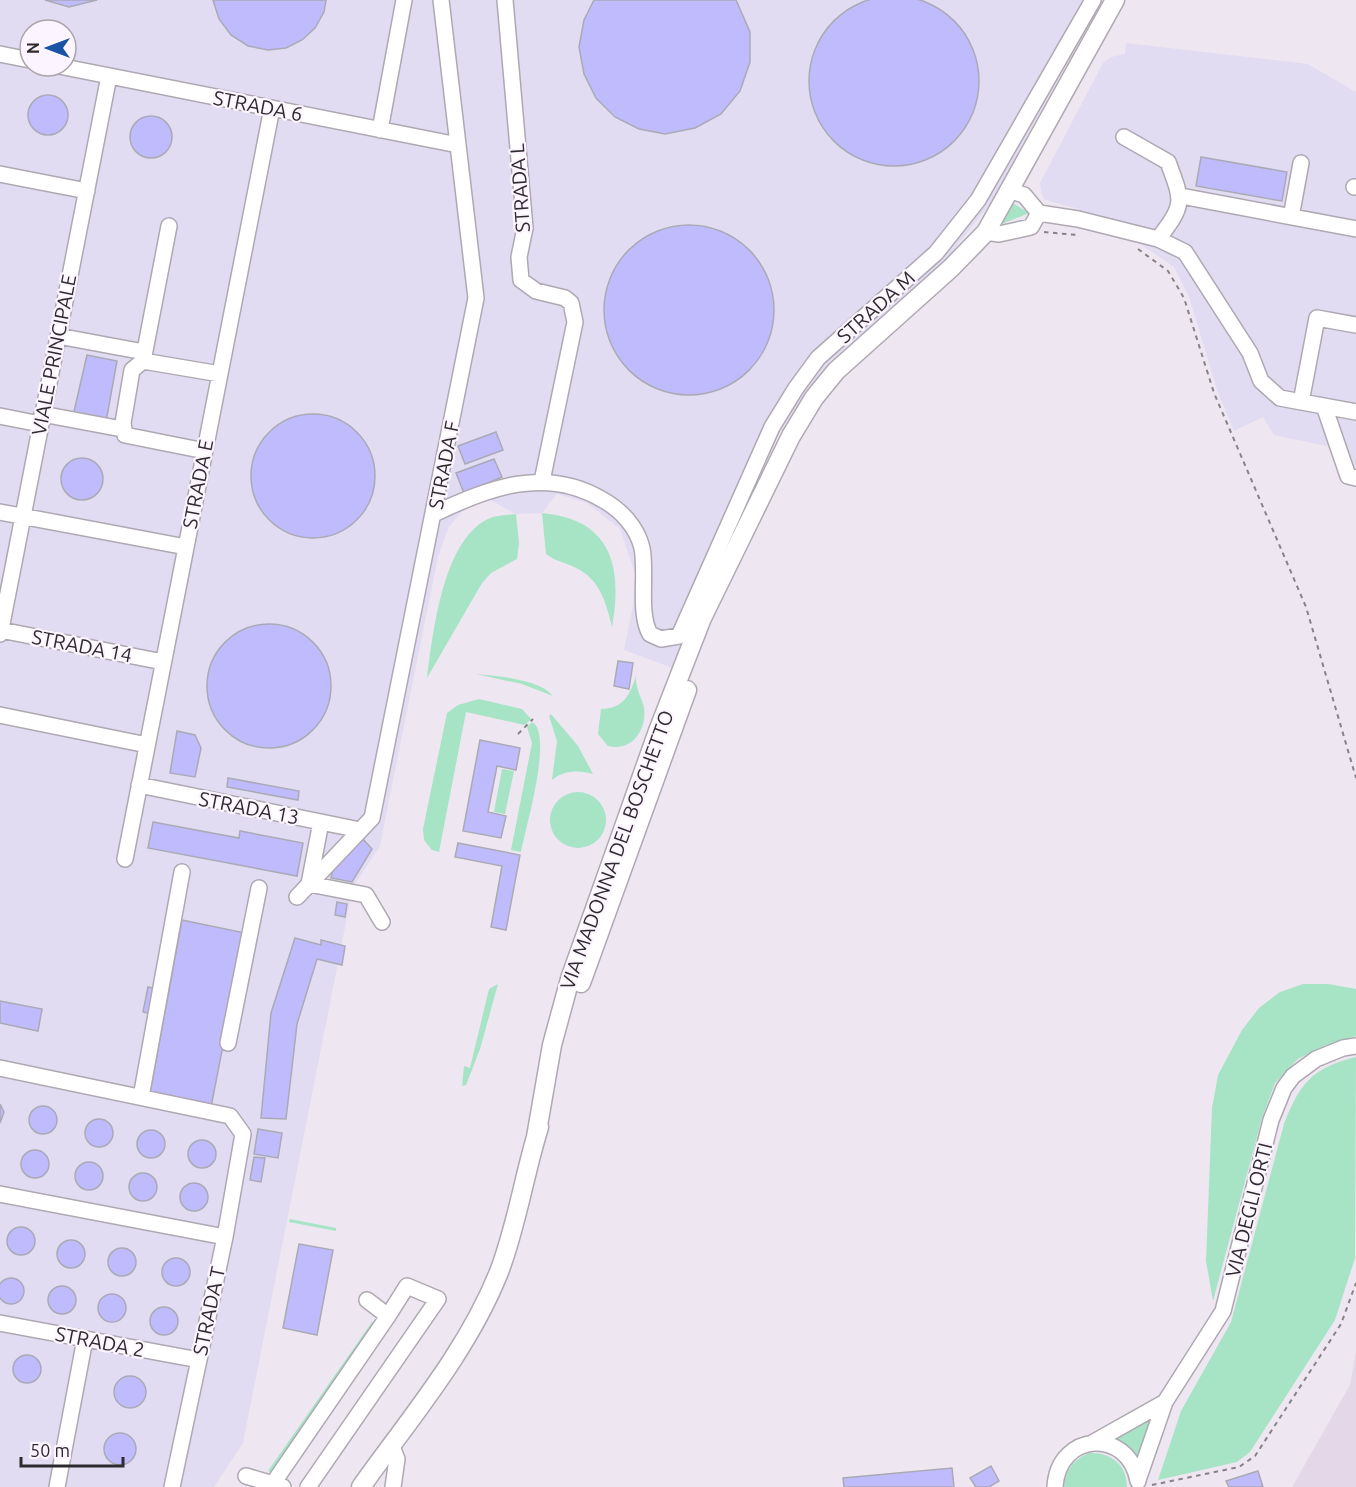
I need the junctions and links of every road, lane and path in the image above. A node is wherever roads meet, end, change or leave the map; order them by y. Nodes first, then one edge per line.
1 (404, 0) edge
2 (441, 0) edge
3 (505, 0) edge
4 (1093, 0) edge
5 (1115, 0) edge
6 (0, 54) edge
7 (18, 58) edge
8 (78, 70) edge
9 (110, 76) junction
10 (272, 108) junction
11 (380, 130) junction
12 (1124, 137) dead end
13 (458, 145) junction
14 (1301, 163) dead end
15 (0, 174) edge
16 (1011, 190) junction
17 (87, 191) junction
18 (1180, 196) junction
19 (1039, 213) junction
20 (1291, 217) junction
21 (169, 226) dead end
22 (1030, 227) junction
23 (1356, 229) edge
24 (986, 232) junction
25 (1079, 235) dead end
26 (1158, 239) junction
27 (1137, 249) dead end
28 (1356, 325) edge
29 (58, 336) junction
30 (143, 357) junction
31 (220, 374) junction
32 (1301, 402) junction
33 (1324, 406) junction
34 (1356, 412) edge
35 (0, 416) edge
36 (41, 419) junction
37 (122, 429) junction
38 (204, 451) junction
39 (1356, 478) edge
40 (542, 481) junction
41 (0, 512) edge
42 (434, 514) junction
43 (23, 517) junction
44 (186, 547) junction
45 (0, 632) edge
46 (163, 662) junction
47 (0, 715) edge
48 (532, 719) dead end
49 (518, 734) dead end
50 (147, 745) junction
51 (1356, 778) edge
52 (139, 785) junction
53 (321, 822) junction
54 (360, 830) junction
55 (125, 859) dead end
56 (182, 872) dead end
57 (309, 884) junction
58 (259, 888) dead end
59 (297, 897) dead end
60 (382, 922) dead end
61 (228, 1043) dead end
62 (1356, 1046) edge
63 (0, 1068) edge
64 (141, 1097) junction
65 (0, 1194) edge
66 (225, 1237) junction
67 (1356, 1283) edge
68 (367, 1300) dead end
69 (388, 1316) junction
70 (0, 1323) edge
71 (85, 1339) junction
72 (199, 1360) junction
73 (1166, 1402) junction
74 (1092, 1443) junction
75 (391, 1444) junction
76 (246, 1476) dead end
77 (278, 1485) edge
78 (1140, 1485) edge
79 (57, 1487) edge
80 (172, 1487) edge
81 (308, 1487) edge
82 (361, 1487) edge
83 (393, 1487) edge
84 (1055, 1487) edge

1 - 11 street
2 - 13 street, STRADA F
3 - 40 street, STRADA L
4 - 40 street, STRADA M
5 - 16 main road, VIA MADONNA DEL BOSCHETTO
6 - 7 street
8 - 9 street, STRADA 6
9 - 10 street, STRADA 6
9 - 17 street, VIALE PRINCIPALE
10 - 11 street, STRADA 6
10 - 31 street, STRADA E
11 - 13 street, STRADA 6
12 - 18 street
13 - 42 street, STRADA F
14 - 20 street
15 - 17 street
16 - 19 street
16 - 24 main road, VIA MADONNA DEL BOSCHETTO
17 - 29 street, VIALE PRINCIPALE
18 - 20 street
18 - 26 street
19 - 22 street
19 - 26 street
20 - 23 street
21 - 30 street
22 - 24 street
22 - 25 path
24 - 75 main road, VIA MADONNA DEL BOSCHETTO
26 - 32 street
27 - 51 path
28 - 32 street
29 - 30 street
29 - 36 street, VIALE PRINCIPALE
30 - 31 street
30 - 37 street
31 - 38 street, STRADA E
32 - 33 street
33 - 34 street
33 - 39 street
35 - 36 street
36 - 37 street
36 - 43 street, VIALE PRINCIPALE
37 - 38 street
38 - 44 street, STRADA E
40 - 42 street
41 - 43 street
42 - 54 street, STRADA F
43 - 44 street
43 - 45 street, VIALE PRINCIPALE
44 - 46 street, STRADA E
45 - 46 street, STRADA 14
46 - 50 street, STRADA E
47 - 50 street
48 - 49 path
50 - 52 street, STRADA E
52 - 53 street, STRADA 13
52 - 55 street, STRADA E
53 - 54 street, STRADA 13
53 - 57 street
54 - 57 street, STRADA F
56 - 64 street
57 - 59 street, STRADA F
57 - 60 street
58 - 61 street
62 - 73 street, VIA DEGLI ORTI
63 - 64 street
64 - 66 street, STRADA T
65 - 66 street
66 - 72 street, STRADA T
67 - 78 path
68 - 69 street
69 - 77 street
69 - 81 street
70 - 71 street, STRADA 2
71 - 72 street, STRADA 2
71 - 79 street
72 - 80 street, STRADA T
73 - 74 street, VIA DEGLI ORTI
73 - 78 street, VIA DEGLI ORTI
74 - 78 street
74 - 84 street, VIA DEGLI ORTI
75 - 82 main road, VIA MADONNA DEL BOSCHETTO
75 - 83 street
76 - 77 street

